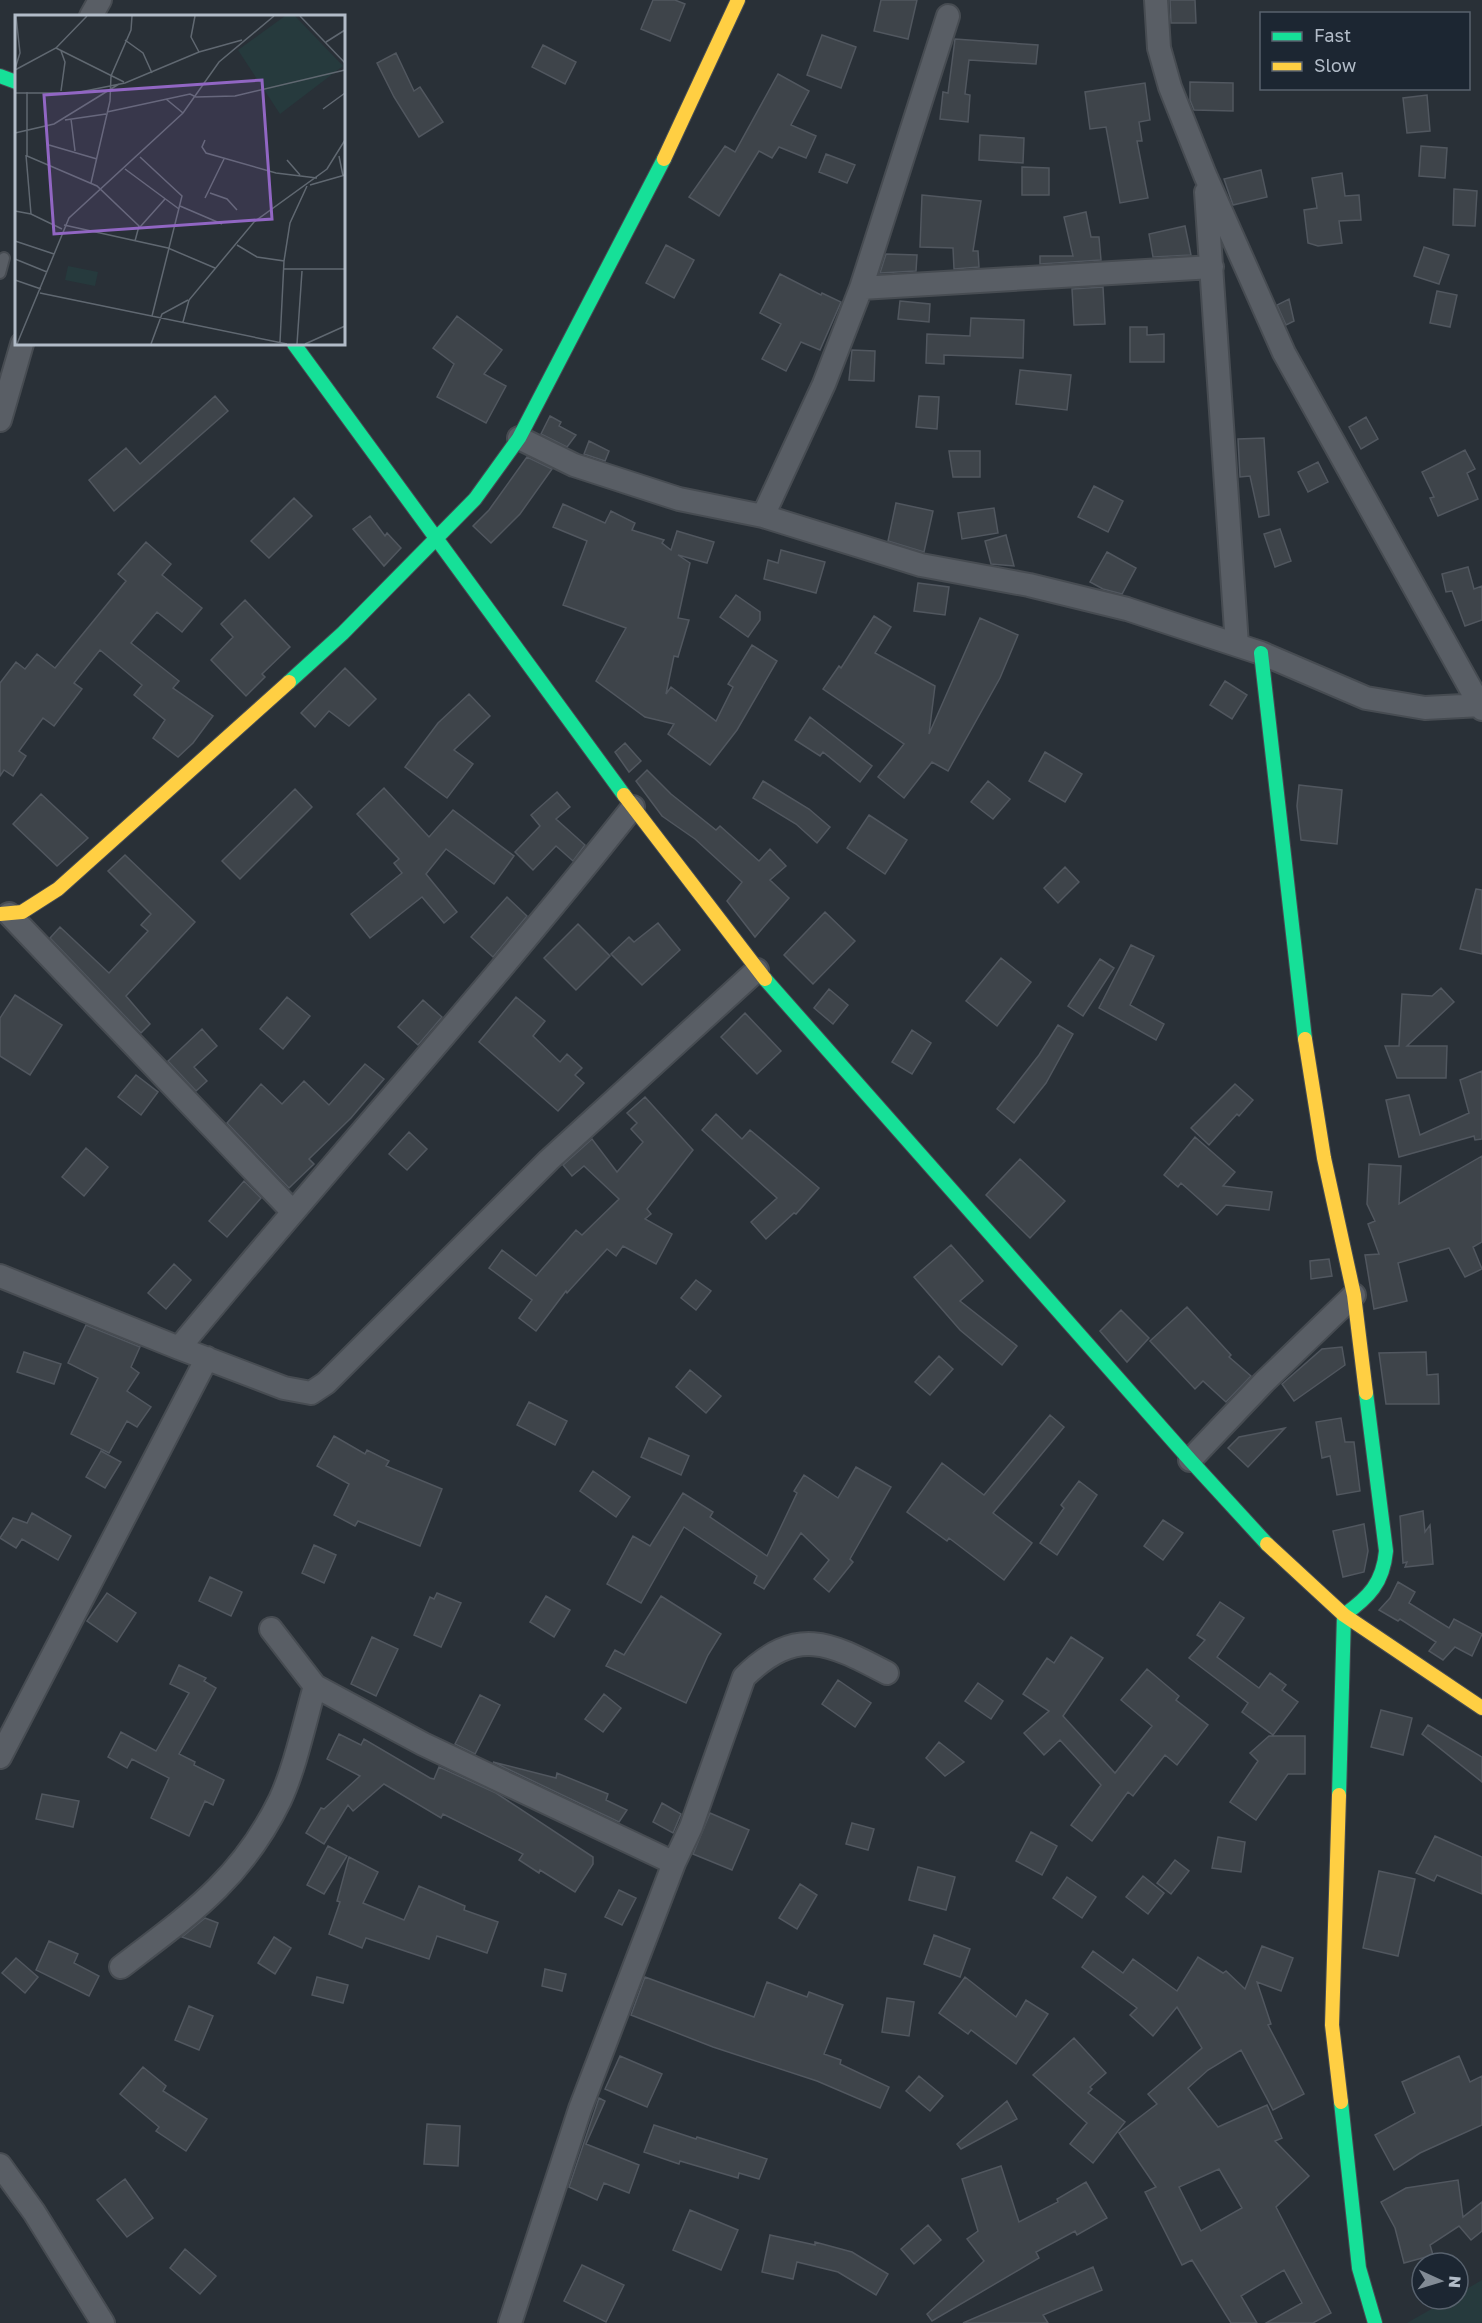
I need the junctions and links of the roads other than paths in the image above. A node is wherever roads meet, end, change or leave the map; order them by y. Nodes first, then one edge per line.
1 (100, 0) edge
2 (738, 0) edge
3 (1156, 0) edge
4 (92, 15) edge
5 (948, 16) dead end
6 (0, 76) edge
7 (15, 82) edge
8 (1205, 175) junction
9 (4, 258) dead end
10 (1212, 267) junction
11 (0, 273) edge
12 (861, 288) junction
13 (22, 345) edge
14 (295, 345) edge
15 (0, 420) edge
16 (519, 438) junction
17 (763, 516) junction
18 (435, 537) junction
19 (1237, 645) junction
20 (1261, 653) junction
21 (1481, 707) edge
22 (633, 807) junction
23 (5, 914) edge
24 (757, 970) junction
25 (292, 1210) junction
26 (0, 1276) edge
27 (1354, 1295) junction
28 (179, 1348) junction
29 (207, 1358) junction
30 (1190, 1460) junction
31 (1344, 1615) junction
32 (271, 1629) dead end
33 (887, 1673) dead end
34 (315, 1686) junction
35 (1482, 1708) edge
36 (0, 1757) edge
37 (674, 1863) junction
38 (121, 1967) dead end
39 (0, 2165) edge
40 (103, 2323) edge
41 (510, 2323) edge
42 (1375, 2323) edge

1 - 4 street
2 - 16 street
3 - 8 street
5 - 12 street
6 - 7 street
8 - 10 street
8 - 21 street
9 - 11 lane
10 - 12 street
10 - 19 street
12 - 17 street
13 - 15 street
14 - 18 street
16 - 17 street
16 - 18 street
17 - 19 street
18 - 22 street
18 - 23 street
19 - 20 street
20 - 21 street
20 - 27 street
22 - 24 street
22 - 25 street
23 - 25 street
24 - 29 street
24 - 30 street
25 - 28 street
26 - 28 street
27 - 30 street
27 - 31 street
28 - 29 street
29 - 36 street
30 - 31 street
31 - 35 street
31 - 42 street
32 - 34 street
33 - 37 street
34 - 37 street
34 - 38 street
37 - 41 street
39 - 40 street

